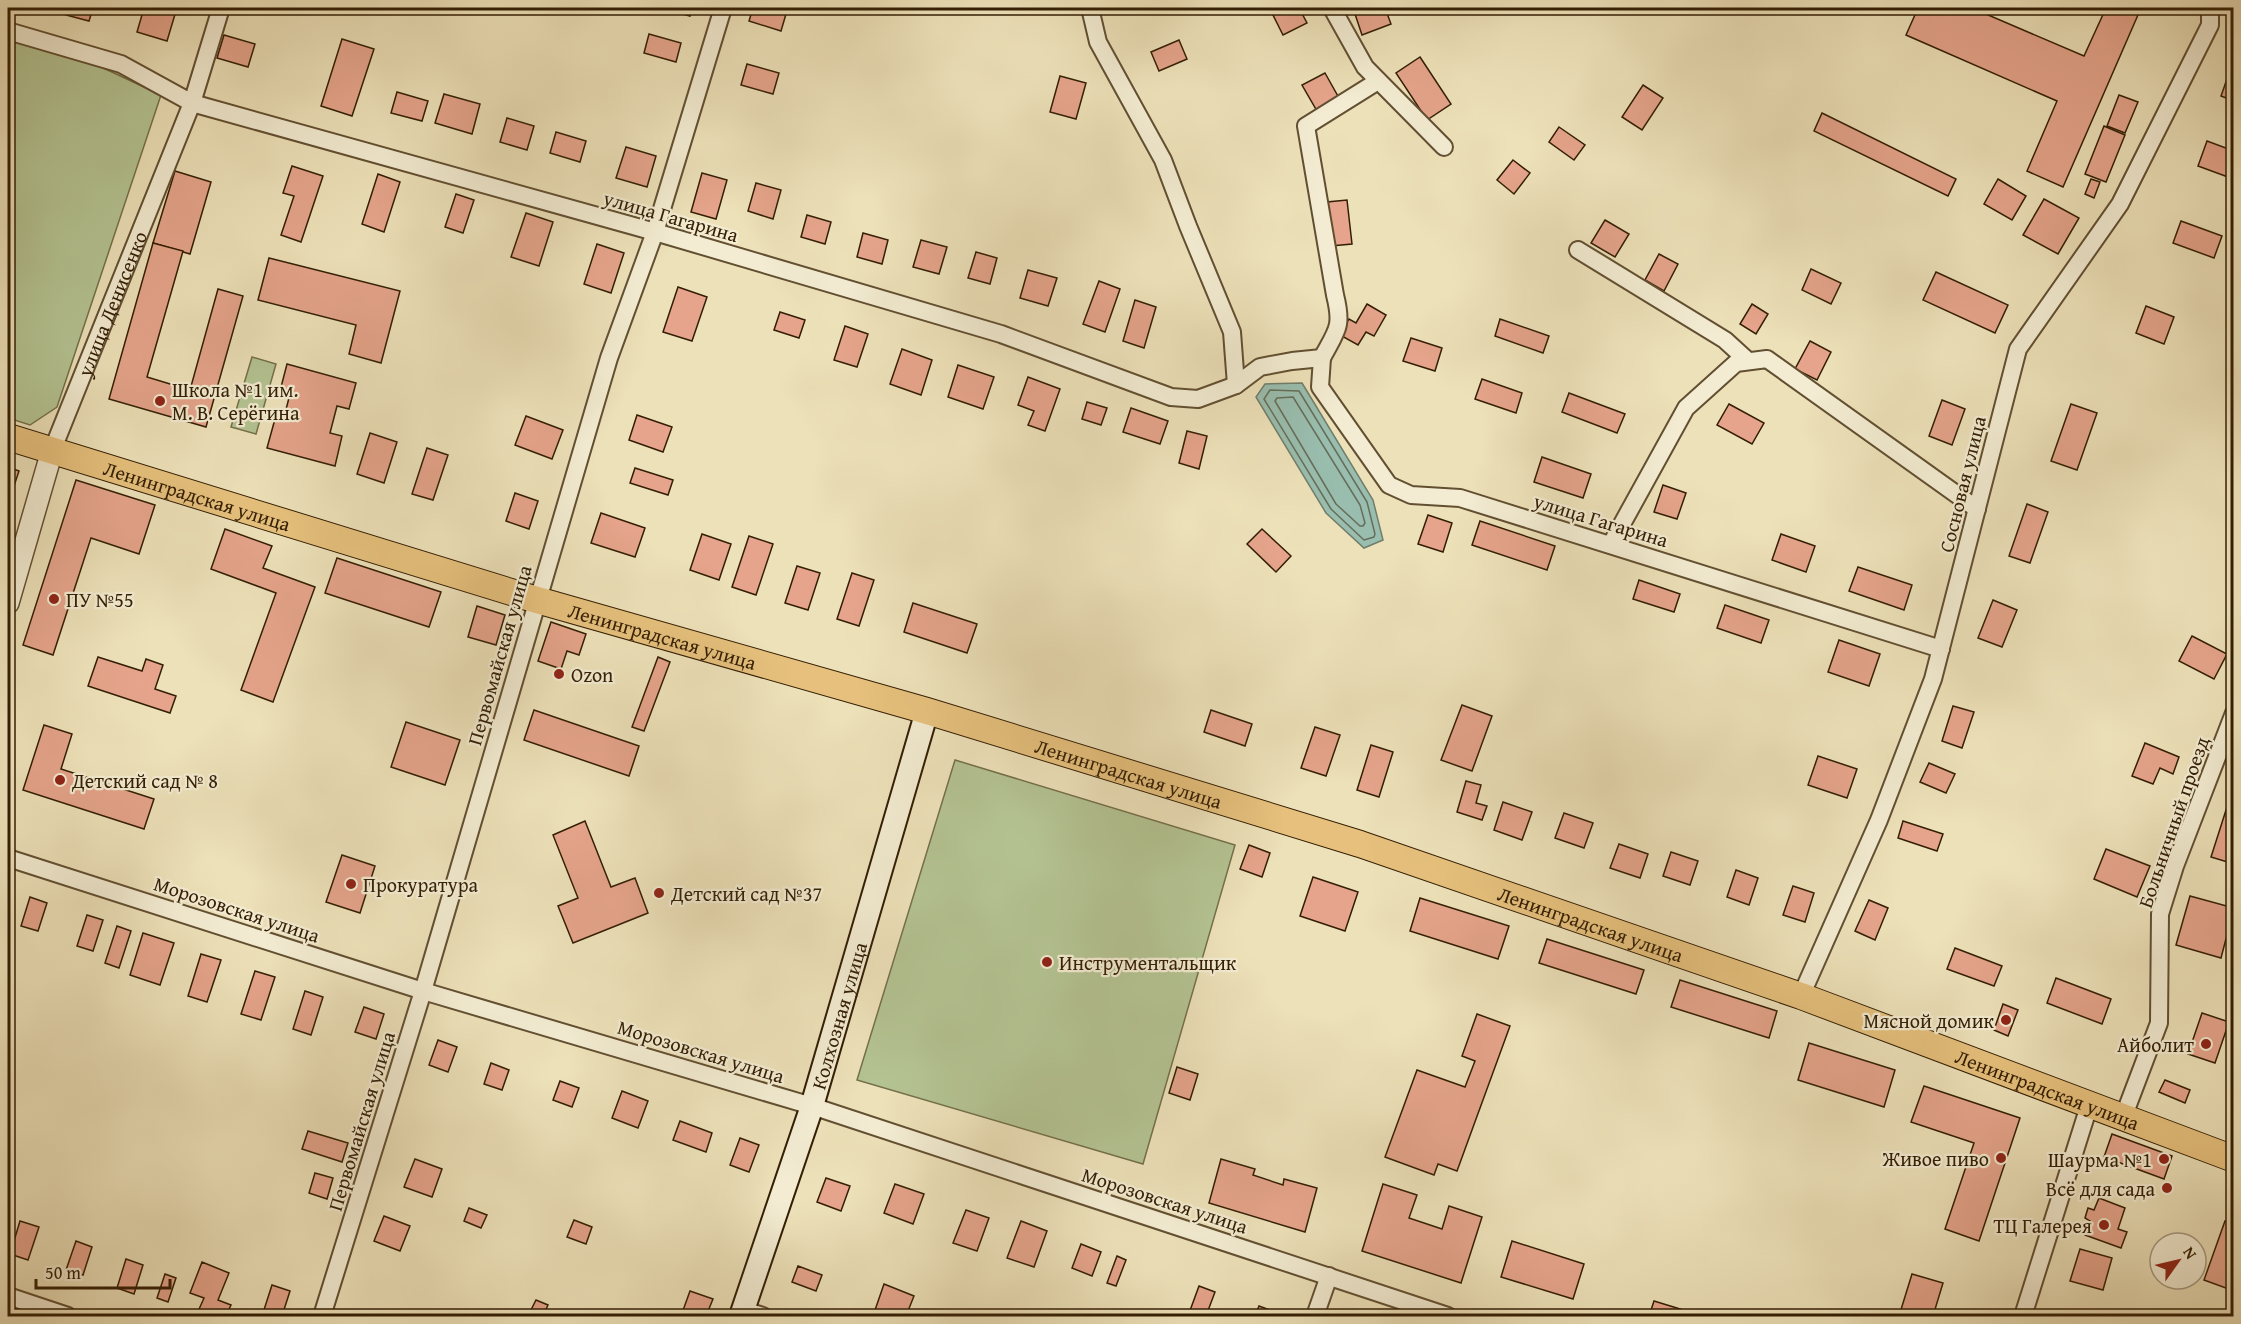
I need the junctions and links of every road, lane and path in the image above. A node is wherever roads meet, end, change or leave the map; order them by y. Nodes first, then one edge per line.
1 (221, 8) edge
2 (723, 8) edge
3 (1090, 8) edge
4 (1332, 8) edge
5 (2210, 8) edge
6 (8, 31) edge
7 (1378, 81) junction
8 (192, 103) junction
9 (1444, 147) dead end
10 (655, 232) junction
11 (1578, 250) dead end
12 (1322, 358) junction
13 (1748, 361) junction
14 (1236, 384) junction
15 (8, 437) edge
16 (52, 450) junction
17 (1977, 509) junction
18 (1611, 544) junction
19 (537, 600) junction
20 (8, 603) edge
21 (1941, 650) junction
22 (927, 711) junction
23 (2234, 713) edge
24 (8, 858) edge
25 (423, 991) junction
26 (1801, 996) junction
27 (812, 1106) junction
28 (2094, 1108) junction
29 (2123, 1118) junction
30 (2234, 1159) edge
31 (1329, 1276) junction
32 (8, 1296) edge
33 (749, 1314) edge
34 (68, 1317) edge
35 (322, 1317) edge
36 (1315, 1317) edge
37 (1448, 1317) edge
38 (2024, 1317) edge

1 - 8 street, улица Денисенко
2 - 10 street, Первомайская улица
3 - 14 street
4 - 7 street
5 - 17 street, Сосновая улица
6 - 8 street, улица Гагарина
7 - 9 street
7 - 12 street, улица Гагарина
8 - 10 street, улица Гагарина
8 - 16 street, улица Денисенко
10 - 14 street, улица Гагарина
10 - 19 street, Первомайская улица
11 - 13 street
12 - 14 street, улица Гагарина
12 - 18 street, улица Гагарина
13 - 17 street
13 - 18 street
15 - 16 main road, Ленинградская улица
16 - 19 main road, Ленинградская улица
16 - 20 street, улица Денисенко
17 - 21 street, Сосновая улица
18 - 21 street, улица Гагарина
19 - 22 main road, Ленинградская улица
19 - 25 street, Первомайская улица
21 - 26 street, Сосновая улица
22 - 26 main road, Ленинградская улица
22 - 27 main road, Колхозная улица
23 - 29 street, Больничный проезд
24 - 25 street, Морозовская улица
25 - 27 street, Морозовская улица
25 - 35 street, Первомайская улица
26 - 28 main road, Ленинградская улица
27 - 31 street, Морозовская улица
27 - 33 main road, Колхозная улица
28 - 29 main road, Ленинградская улица
28 - 38 street
29 - 30 main road, Ленинградская улица
31 - 36 street
31 - 37 street, Морозовская улица
32 - 34 street

